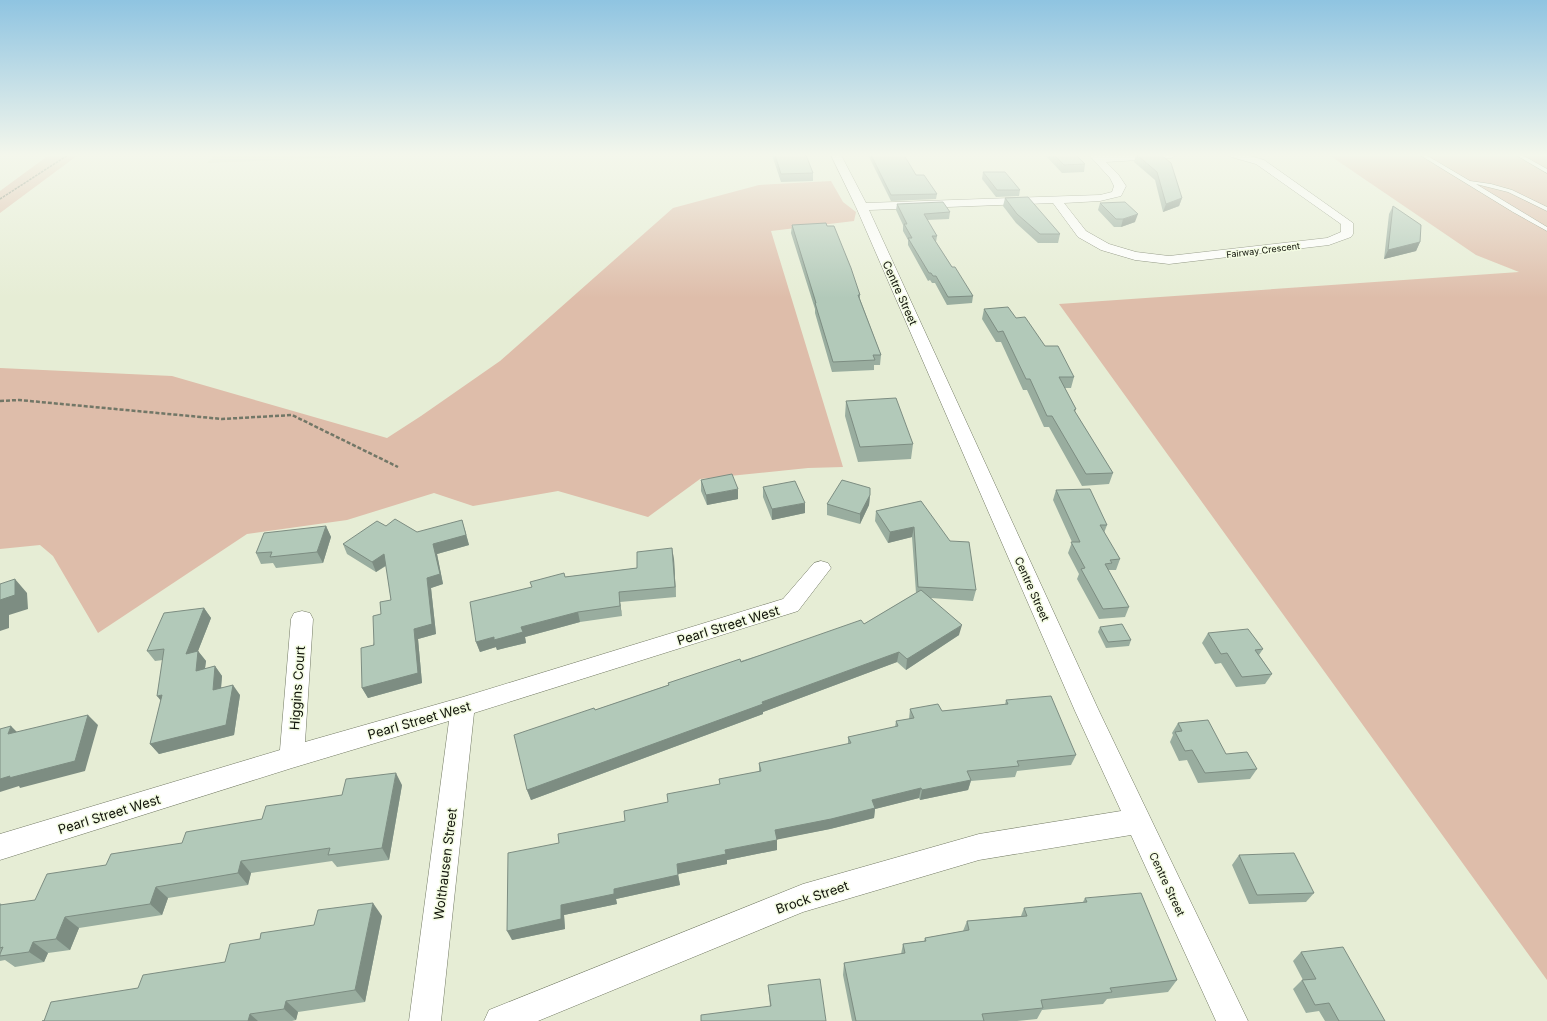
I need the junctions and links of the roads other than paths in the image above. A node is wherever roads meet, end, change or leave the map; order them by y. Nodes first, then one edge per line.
1 (859, 203) edge
2 (992, 203) edge
3 (1058, 203) edge
4 (1318, 203) edge
5 (1501, 203) edge
6 (1535, 203) edge
7 (862, 208) junction
8 (1547, 209) edge
9 (1547, 228) edge
10 (821, 568) dead end
11 (302, 619) dead end
12 (463, 708) junction
13 (292, 757) junction
14 (1138, 821) junction
15 (0, 847) edge
16 (425, 1021) edge
17 (500, 1021) edge
18 (1232, 1021) edge

1 - 7 street, Centre Street
2 - 7 street
3 - 4 street, Fairway Crescent
5 - 9 lane
6 - 8 lane
7 - 14 street, Centre Street
10 - 12 street, Pearl Street West
11 - 13 street, Higgins Court
12 - 13 street, Pearl Street West
12 - 16 street, Wolthausen Street
13 - 15 street, Pearl Street West
14 - 17 street, Brock Street
14 - 18 street, Centre Street

